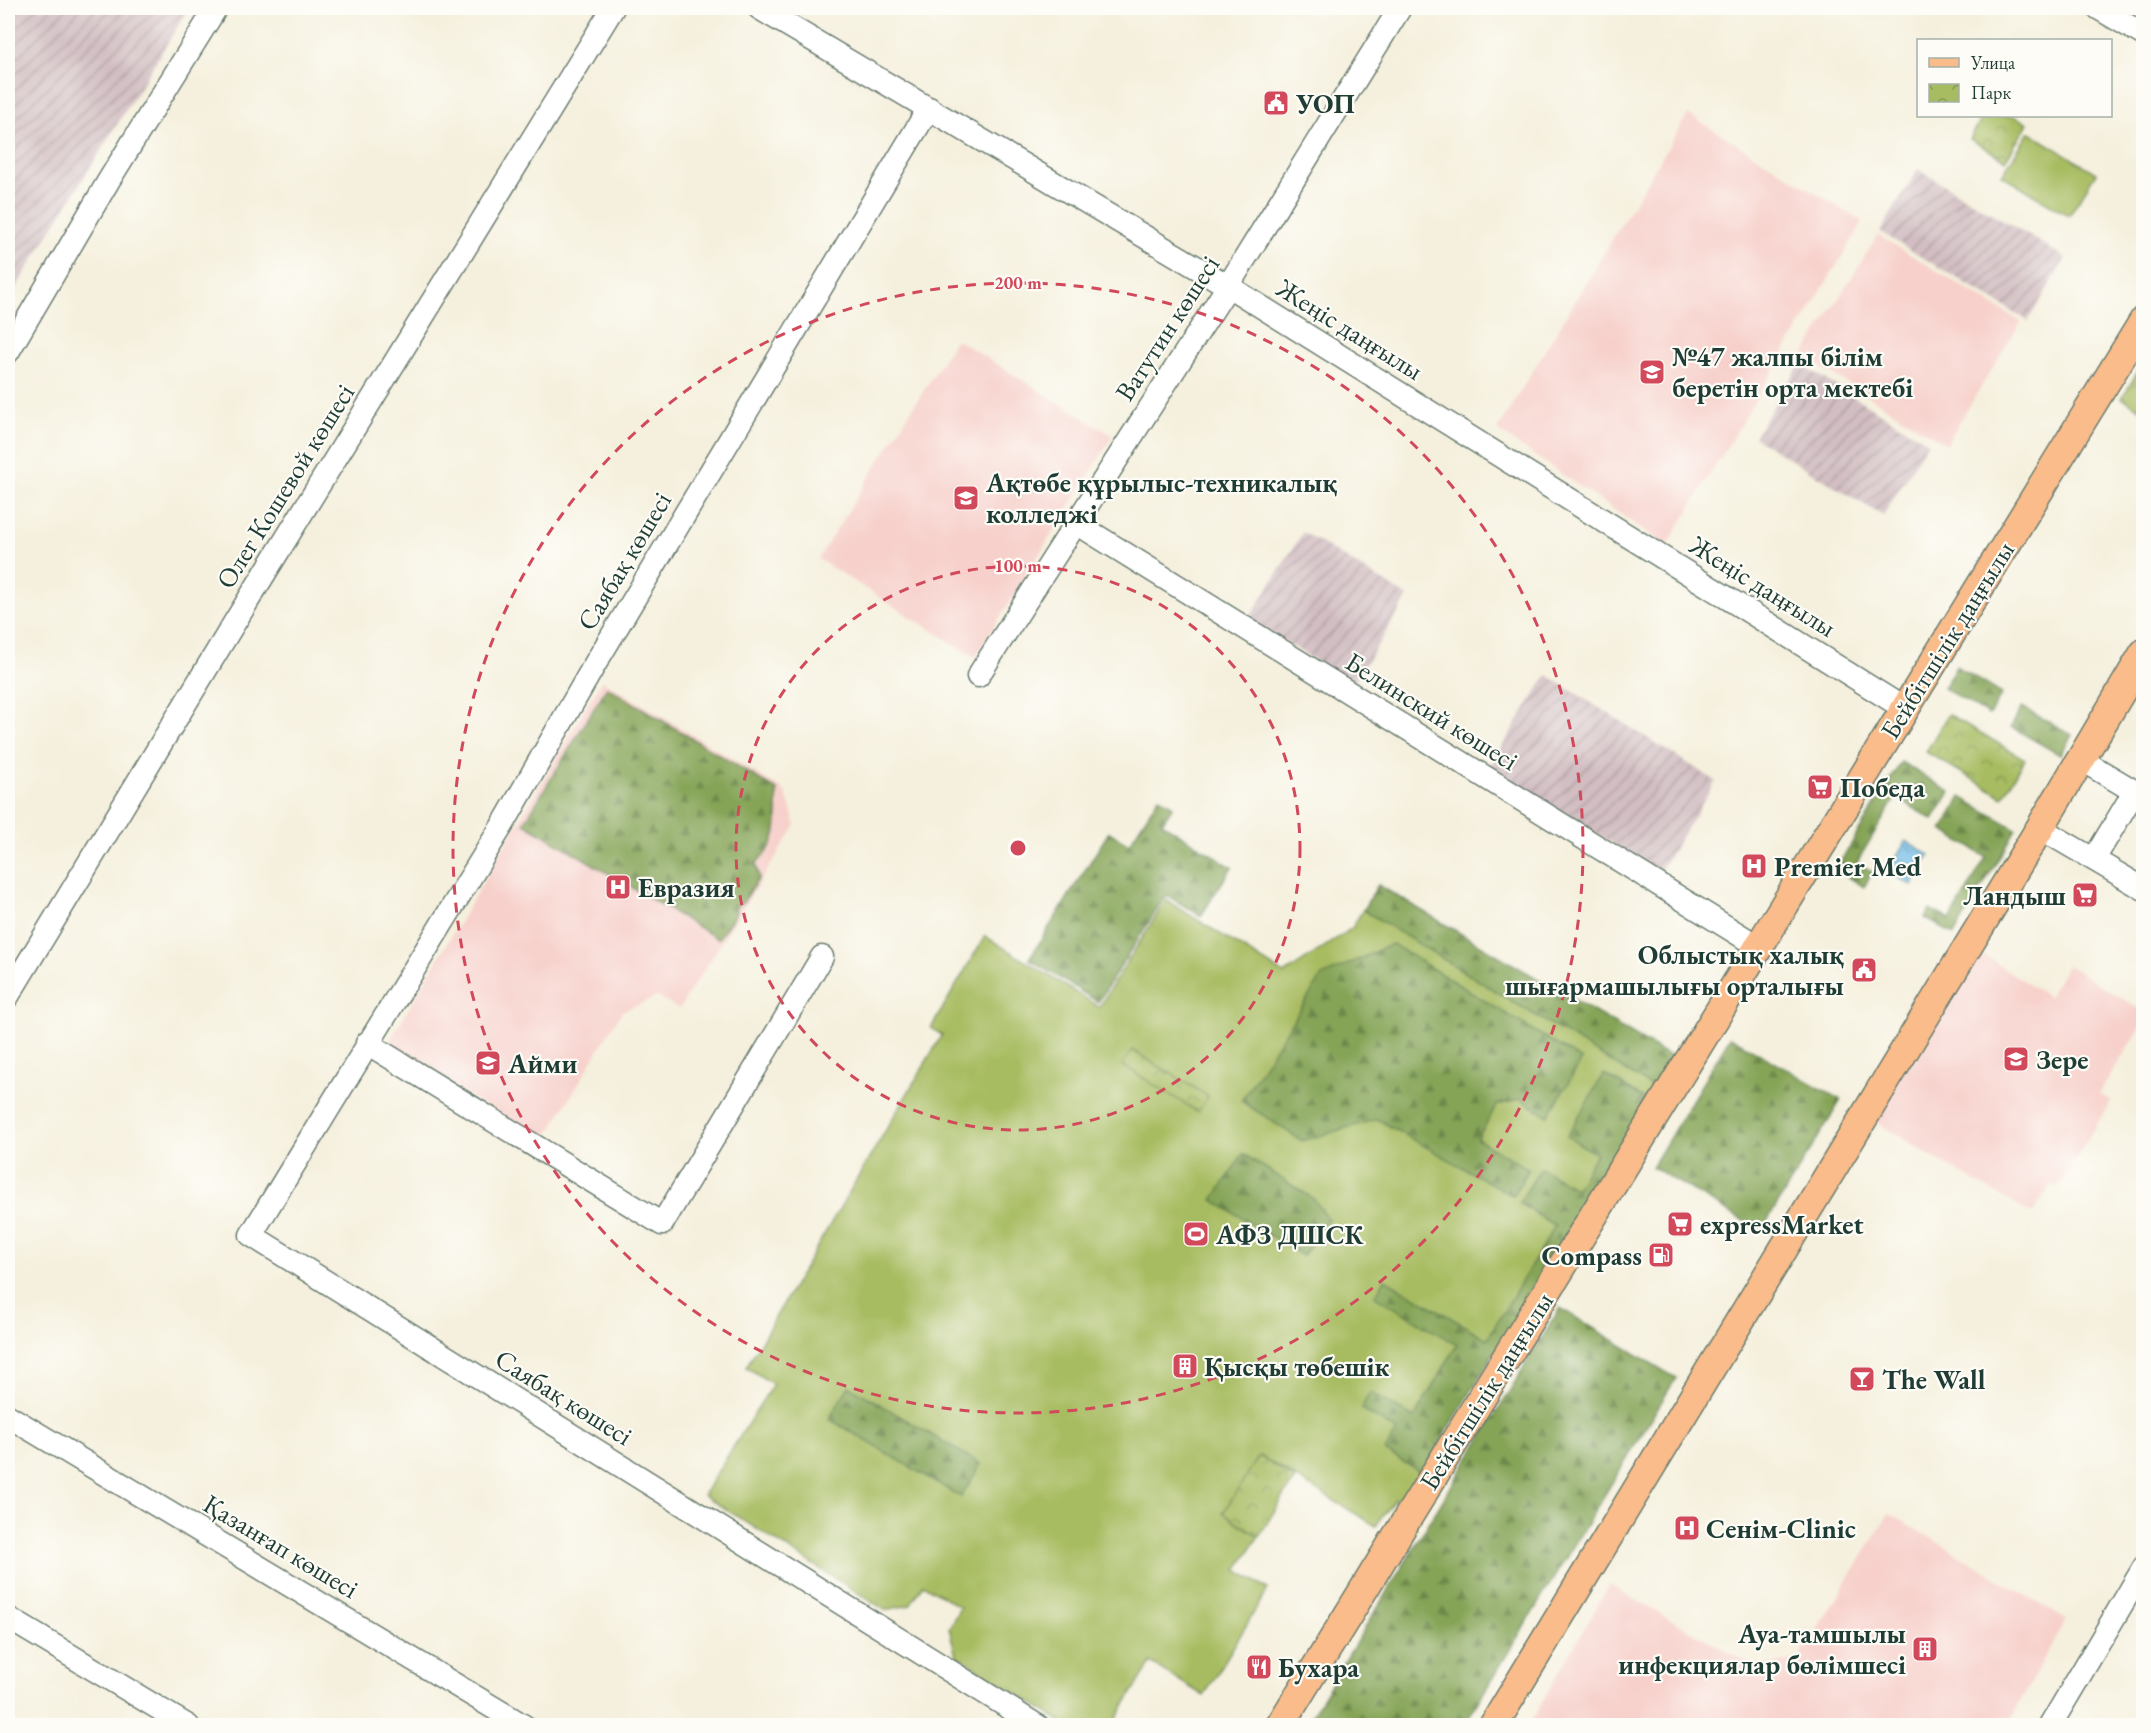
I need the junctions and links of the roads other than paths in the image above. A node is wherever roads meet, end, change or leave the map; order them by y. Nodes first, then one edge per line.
1 (216, 8) edge
2 (613, 8) edge
3 (759, 8) edge
4 (1400, 8) edge
5 (2098, 8) edge
6 (2144, 35) edge
7 (929, 108) junction
8 (1228, 286) junction
9 (2144, 320) edge
10 (8, 352) edge
11 (1076, 523) junction
12 (2144, 653) edge
13 (978, 676) dead end
14 (1905, 708) junction
15 (2080, 759) junction
16 (2139, 795) edge
17 (2040, 828) junction
18 (2094, 859) junction
19 (2144, 889) edge
20 (1759, 946) junction
21 (822, 957) dead end
22 (8, 996) edge
23 (367, 1043) junction
24 (8, 1416) edge
25 (2144, 1567) edge
26 (8, 1618) edge
27 (188, 1725) edge
28 (524, 1725) edge
29 (1038, 1725) edge
30 (1284, 1725) edge
31 (1493, 1725) edge
32 (2050, 1725) edge

1 - 10 street
2 - 22 street, Олег Кошевой көшесі
3 - 7 street, Жеңіс даңғылы
4 - 8 street, Ватутин көшесі
5 - 6 street
7 - 8 street, Жеңіс даңғылы
7 - 23 street, Саябақ көшесі
8 - 11 street, Ватутин көшесі
8 - 14 street, Жеңіс даңғылы
9 - 14 main road, Бейбітшілік даңғылы
11 - 13 street, Ватутин көшесі
11 - 20 street, Белинский көшесі
12 - 15 main road
14 - 20 main road, Бейбітшілік даңғылы
15 - 16 street
15 - 17 main road
16 - 18 street
17 - 18 street
17 - 31 main road
18 - 19 street
20 - 30 main road, Бейбітшілік даңғылы
21 - 23 street
23 - 29 street, Саябақ көшесі
24 - 28 street, Қазанғап көшесі
25 - 32 street
26 - 27 street

